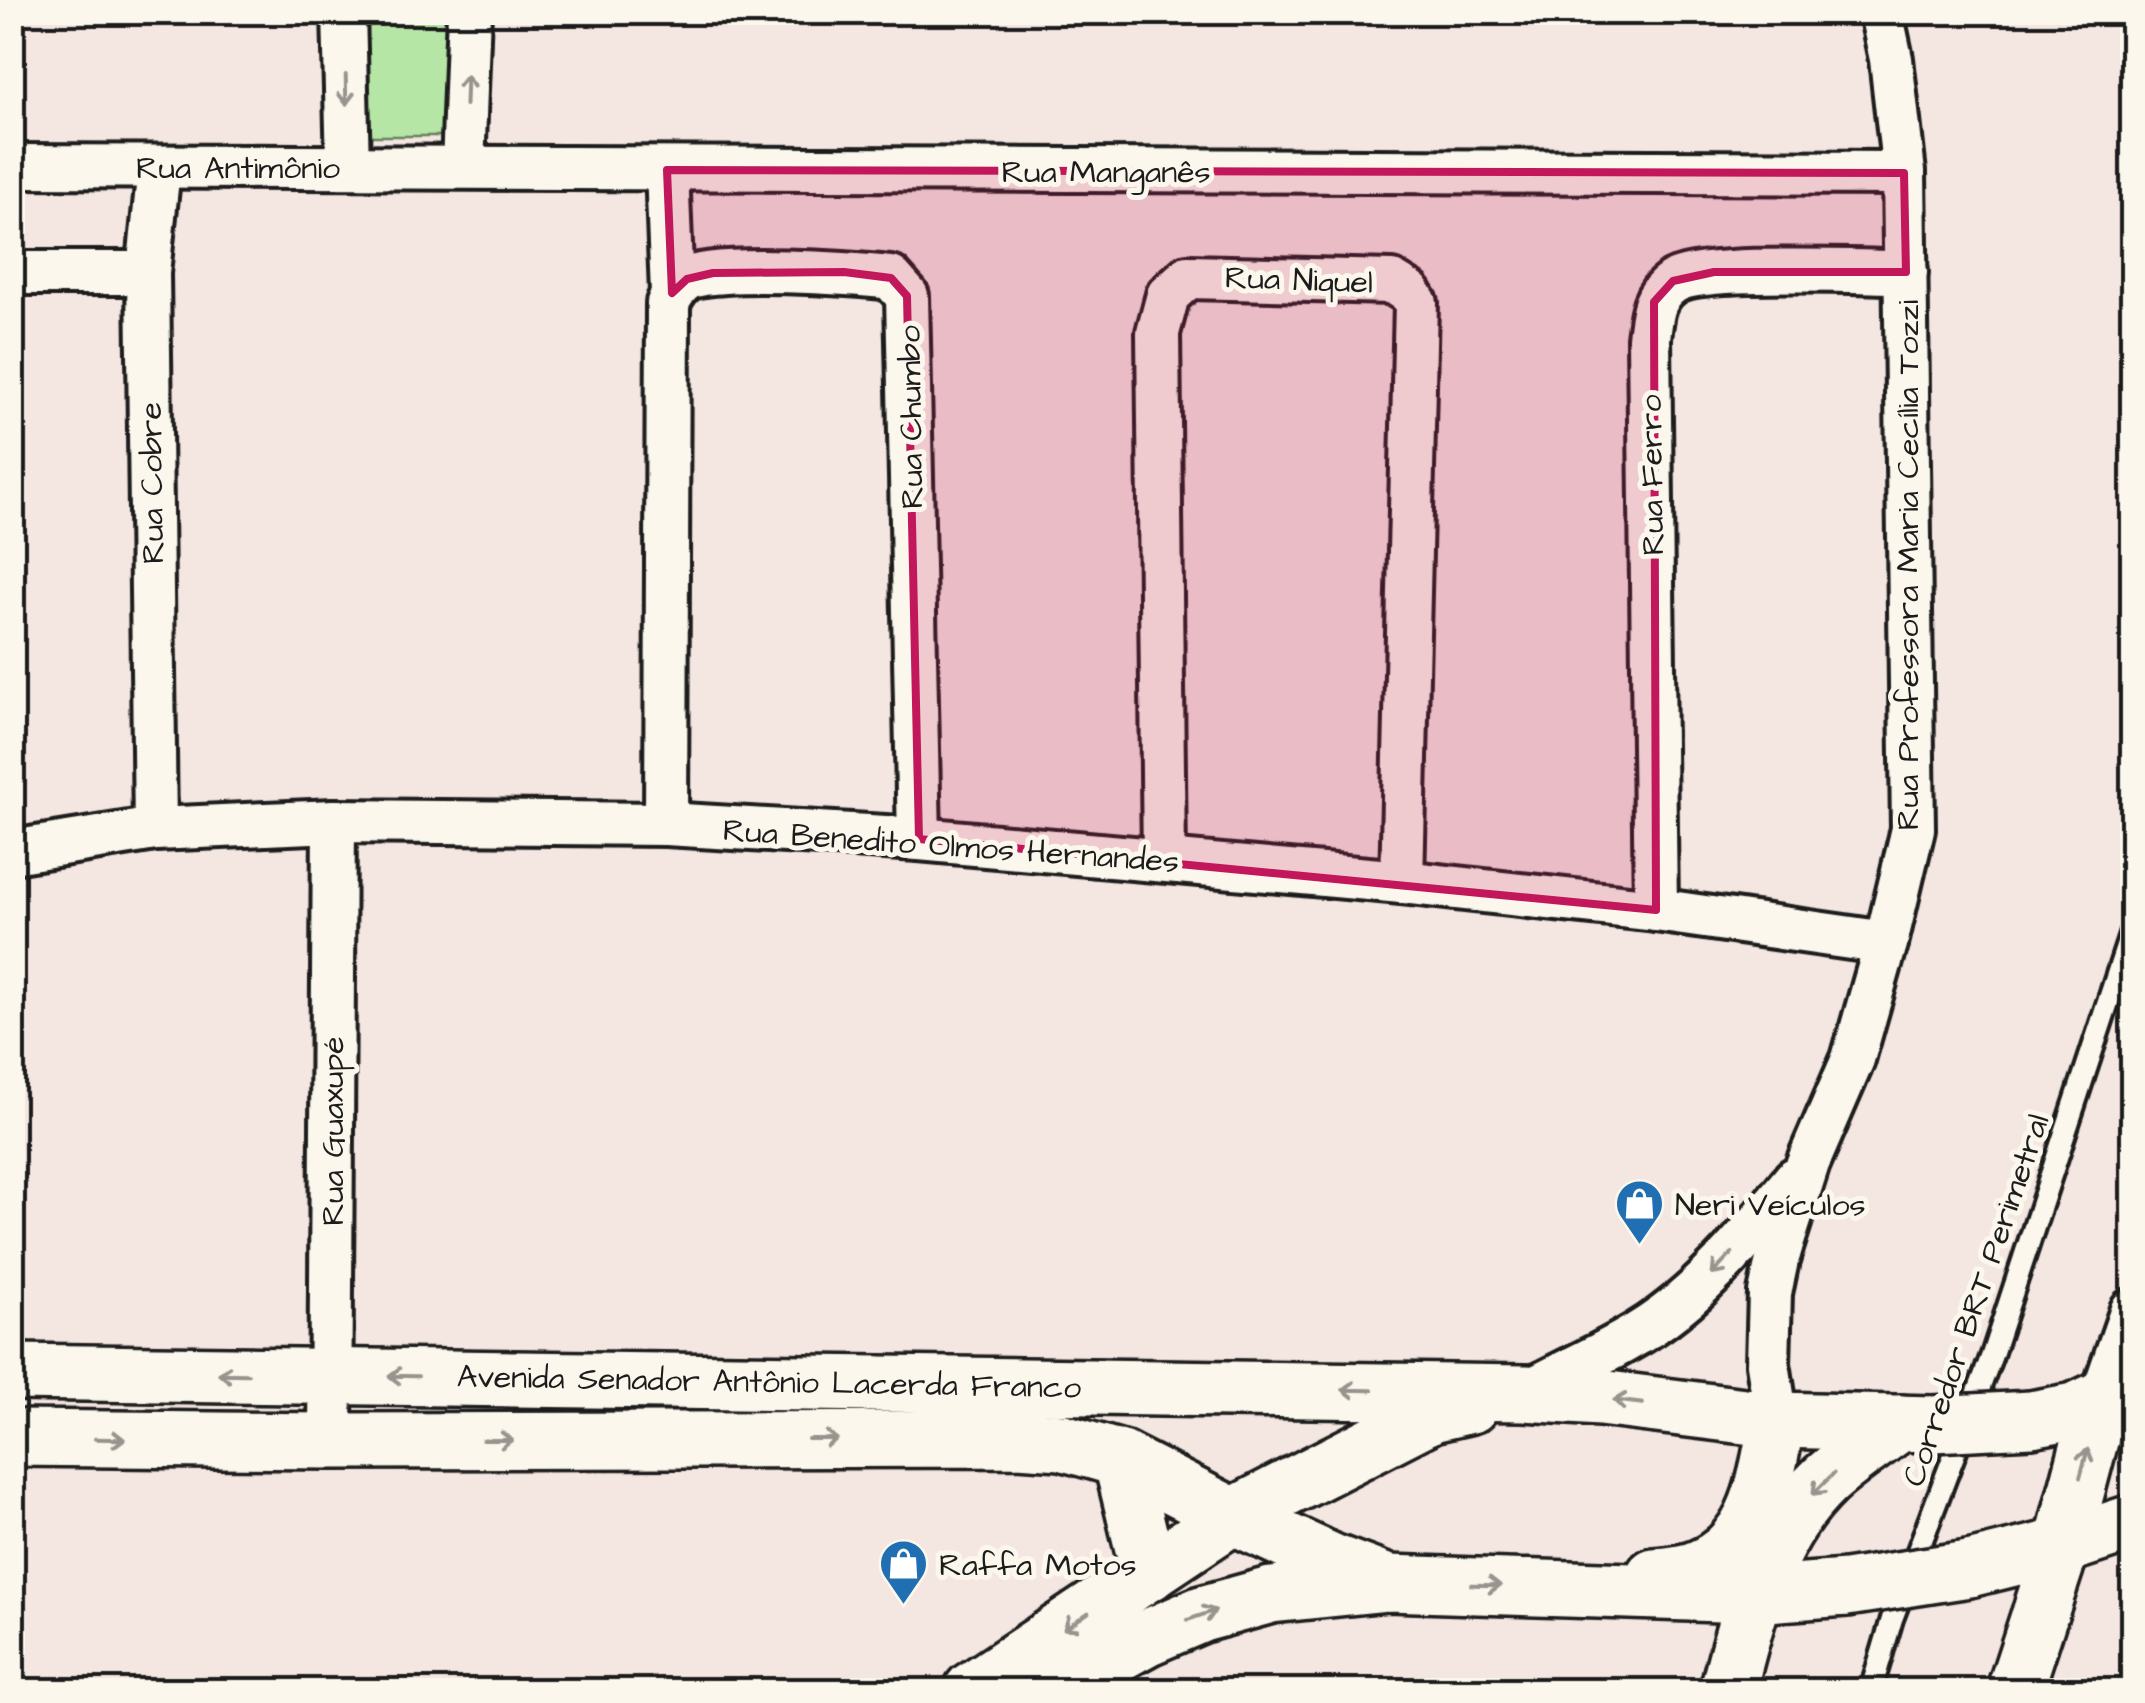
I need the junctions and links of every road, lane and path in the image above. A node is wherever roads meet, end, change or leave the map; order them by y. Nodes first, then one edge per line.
1 (344, 12) edge
2 (469, 12) edge
3 (1880, 12) edge
4 (12, 166) edge
5 (463, 166) junction
6 (348, 167) junction
7 (159, 168) junction
8 (667, 170) junction
9 (1904, 173) junction
10 (1906, 272) junction
11 (12, 273) edge
12 (148, 274) junction
13 (672, 293) junction
14 (334, 822) junction
15 (666, 824) junction
16 (154, 828) junction
17 (919, 839) junction
18 (12, 852) edge
19 (1164, 860) junction
20 (1402, 882) junction
21 (1656, 910) junction
22 (2132, 929) edge
23 (1886, 943) junction
24 (1808, 1164) junction
25 (2132, 1310) edge
26 (12, 1372) edge
27 (330, 1374) junction
28 (2117, 1392) edge
29 (1525, 1393) junction
30 (1710, 1412) junction
31 (1432, 1414) junction
32 (1777, 1420) junction
33 (1916, 1424) junction
34 (12, 1438) edge
35 (330, 1441) junction
36 (1122, 1459) junction
37 (1763, 1494) junction
38 (1233, 1516) junction
39 (2132, 1523) edge
40 (2062, 1546) junction
41 (1332, 1562) junction
42 (1149, 1573) junction
43 (1388, 1583) junction
44 (1582, 1587) junction
45 (1752, 1595) junction
46 (972, 1690) edge
47 (1052, 1690) edge
48 (1728, 1690) edge
49 (1871, 1690) edge
50 (2015, 1690) edge

1 -> 6 street
5 -> 2 street
3 - 9 street, Rua Professora Maria Cecília Tozzi
4 - 7 street, Rua Antimônio
5 - 6 street, Rua Antimônio
5 - 8 street, Rua Manganês
6 - 7 street, Rua Antimônio
7 - 12 street, Rua Cobre
8 - 9 street, Rua Manganês
8 - 13 street
9 - 10 street, Rua Professora Maria Cecília Tozzi
10 - 21 street, Rua Ferro
10 - 23 street, Rua Professora Maria Cecília Tozzi
11 - 12 street
12 - 16 street, Rua Cobre
13 - 15 street
13 - 17 street, Rua Chumbo
14 - 15 street, Rua Benedito Olmos Hernandes
14 - 16 street, Rua Benedito Olmos Hernandes
14 - 27 street, Rua Guaxupé
15 - 17 street, Rua Benedito Olmos Hernandes
16 - 18 street, Rua Benedito Olmos Hernandes
17 - 19 street, Rua Benedito Olmos Hernandes
19 - 20 street, Rua Benedito Olmos Hernandes
19 - 20 street, Rua Niquel
20 - 21 street, Rua Benedito Olmos Hernandes
21 - 23 street, Rua Benedito Olmos Hernandes
22 - 49 lane, Corredor BRT Perimetral
23 - 24 street, Rua Professora Maria Cecília Tozzi
24 -> 29 street, Rua Professora Maria Cecília Tozzi
24 - 32 street, Rua Professora Maria Cecília Tozzi
25 - 28 street
27 -> 26 main road, Avenida Senador Antônio Lacerda Franco
29 -> 27 main road, Avenida Senador Antônio Lacerda Franco
27 - 35 street, Rua Guaxupé
28 - 33 main road, bridge
40 -> 28 main road
30 -> 29 main road
29 - 31 main road
30 - 32 main road
30 - 37 main road
31 - 38 main road
31 - 41 main road
32 - 33 main road
32 - 37 main road
33 -> 45 main road
34 -> 35 main road, Avenida Senador Antônio Lacerda Franco
35 -> 36 main road, Avenida Senador Antônio Lacerda Franco
36 - 38 main road, Avenida Senador Antônio Lacerda Franco
36 - 42 main road
37 - 44 main road
38 - 41 main road, Avenida Senador Antônio Lacerda Franco
38 - 42 main road
39 - 40 main road
40 - 45 main road, bridge
40 - 50 main road
41 - 43 main road, Avenida Senador Antônio Lacerda Franco
42 -> 46 main road
43 -> 44 main road
47 -> 43 main road
44 - 45 main road
45 - 48 main road

